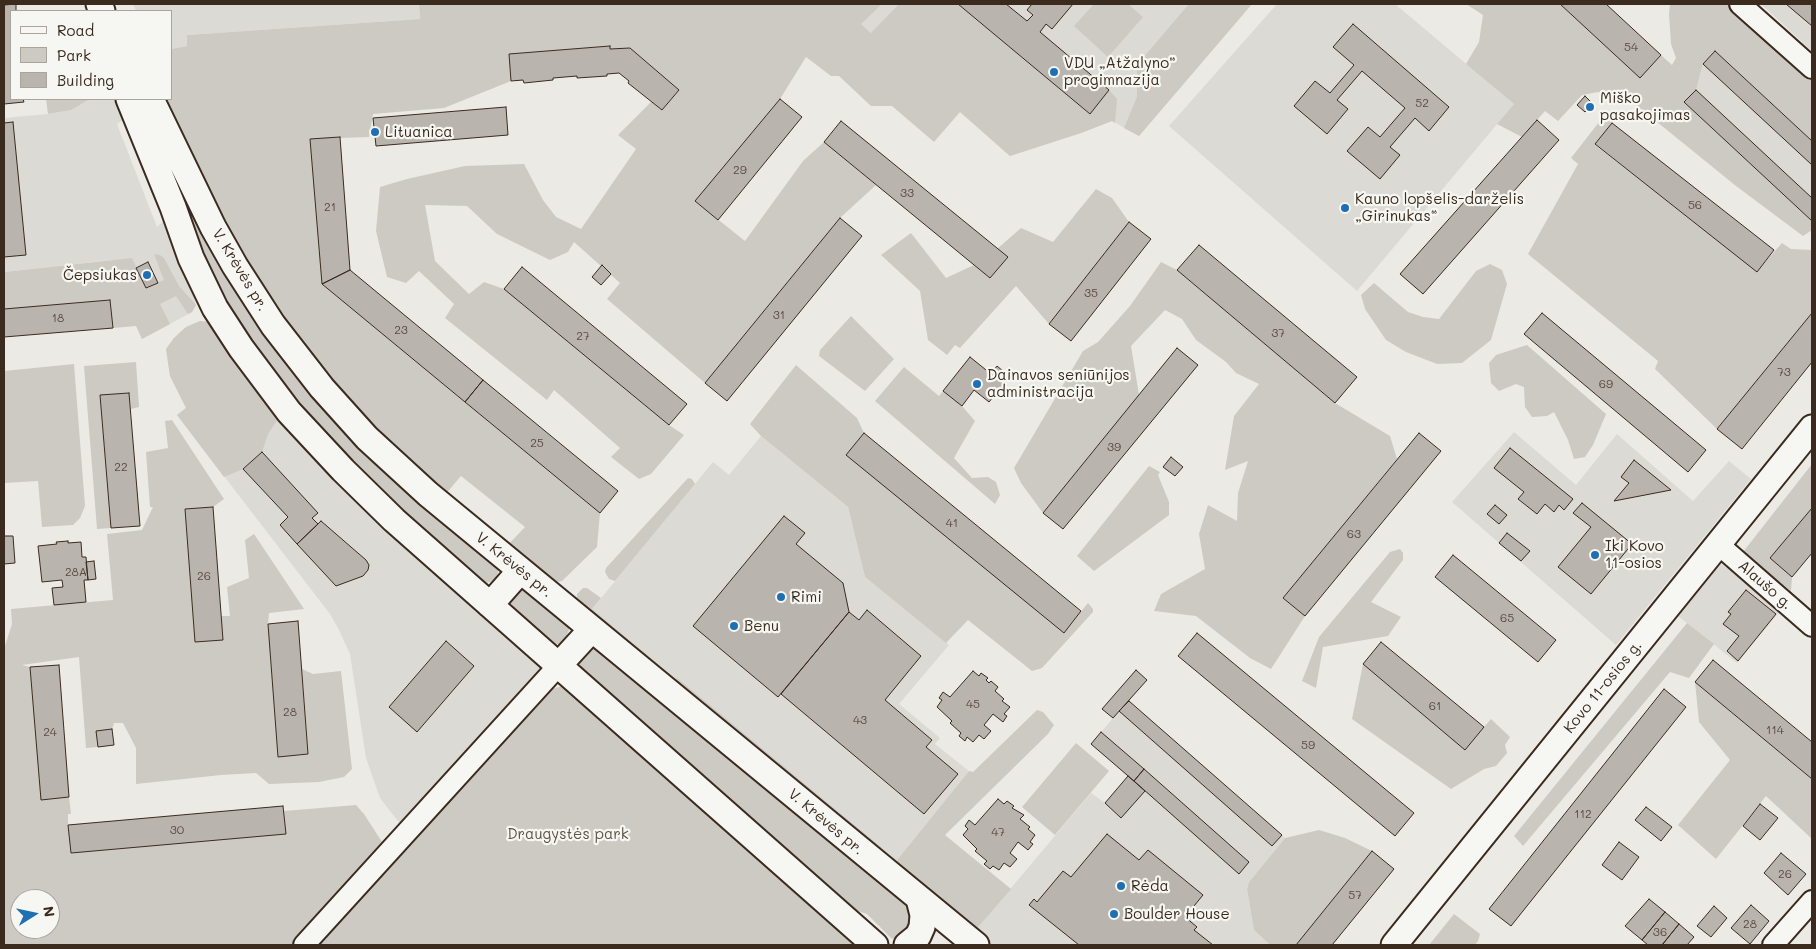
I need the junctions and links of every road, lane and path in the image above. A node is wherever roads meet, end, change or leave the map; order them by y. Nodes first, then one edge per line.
1 (1740, 4) edge
2 (1812, 68) edge
3 (128, 100) edge
4 (151, 100) edge
5 (198, 196) junction
6 (174, 207) junction
7 (1812, 428) edge
8 (1718, 544) junction
9 (520, 571) junction
10 (490, 605) junction
11 (1812, 626) edge
12 (592, 629) junction
13 (559, 665) junction
14 (919, 899) junction
15 (1812, 901) edge
16 (968, 938) edge
17 (304, 945) edge
18 (875, 945) edge
19 (906, 945) edge
20 (924, 945) edge
21 (1394, 945) edge
22 (1773, 945) edge

1 - 2 street
3 - 6 main road
4 - 5 main road, V. Krėvės pr.
5 - 6 main road
5 - 9 main road, V. Krėvės pr.
6 - 10 main road
7 - 8 main road, Kovo 11-osios g.
8 - 11 street, Alaušo g.
8 - 21 main road, Kovo 11-osios g.
9 - 10 main road
9 - 12 main road, V. Krėvės pr.
10 - 13 main road
12 - 13 main road
12 - 14 main road, V. Krėvės pr.
13 - 17 street
13 - 18 main road
14 - 16 main road, V. Krėvės pr.
14 - 19 main road
15 - 22 street
16 - 20 main road

